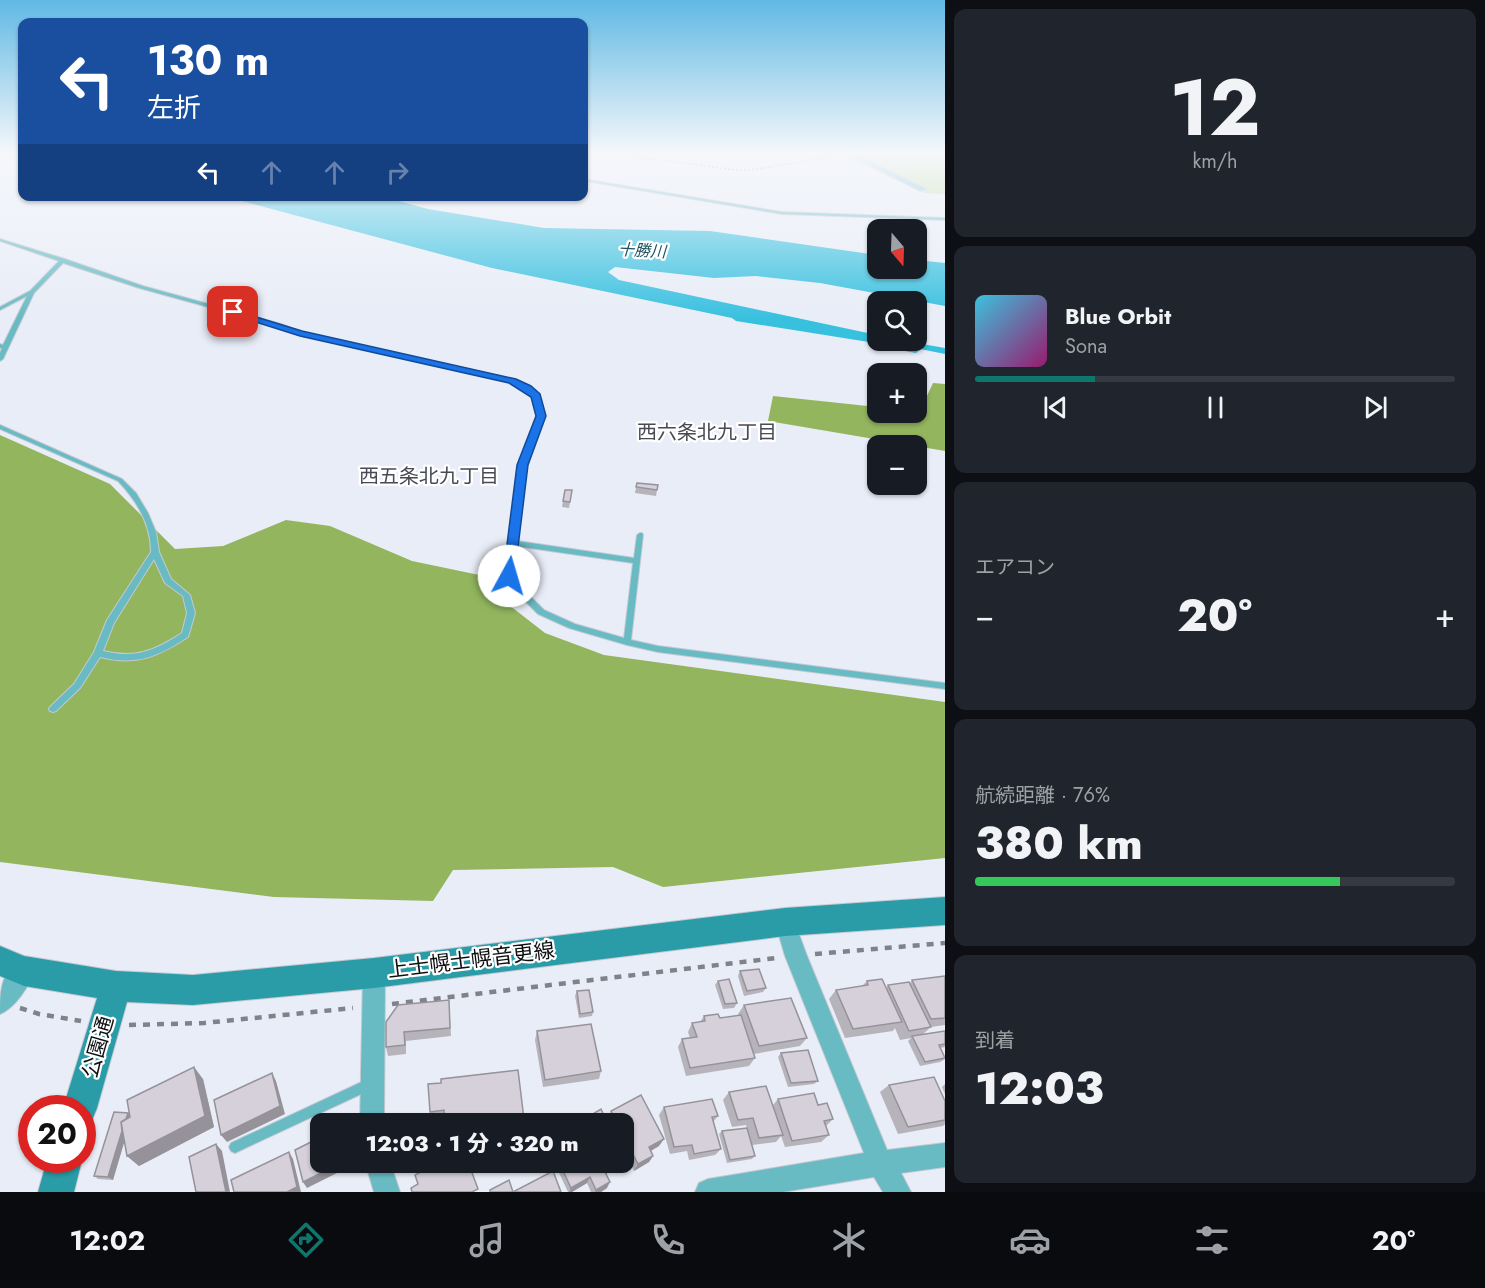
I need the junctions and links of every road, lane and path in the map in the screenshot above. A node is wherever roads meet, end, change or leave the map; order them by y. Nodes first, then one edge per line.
1 (756, 209) edge
2 (945, 219) edge
3 (0, 240) edge
4 (63, 260) junction
5 (32, 292) junction
6 (0, 309) edge
7 (2, 347) edge
8 (0, 359) edge
9 (0, 427) edge
10 (640, 535) dead end
11 (513, 543) junction
12 (155, 552) junction
13 (637, 561) junction
14 (627, 642) junction
15 (98, 653) junction
16 (945, 686) edge
17 (53, 709) dead end
18 (945, 911) edge
19 (785, 922) junction
20 (945, 943) edge
21 (796, 956) junction
22 (12, 966) edge
23 (374, 973) junction
24 (117, 987) junction
25 (1, 1002) edge
26 (374, 1006) junction
27 (105, 1026) junction
28 (372, 1083) junction
29 (85, 1095) edge
30 (372, 1113) edge
31 (235, 1147) dead end
32 (945, 1155) edge
33 (880, 1163) junction
34 (62, 1173) edge
35 (381, 1173) edge
36 (56, 1192) edge
37 (387, 1192) edge
38 (708, 1192) edge
39 (898, 1192) edge

1 - 2 lane
3 - 4 lane
4 - 5 lane
4 - 11 lane
5 - 6 lane
5 - 7 lane
7 - 8 lane
9 - 12 lane
10 - 13 lane
11 - 13 lane
11 - 14 lane
12 - 15 lane
12 - 15 lane
13 - 14 lane
14 - 16 lane
15 - 17 lane
18 - 19 main road, 上士幌士幌音更線
19 - 21 street
19 - 23 main road, 上士幌士幌音更線
20 - 21 path
21 - 26 path
21 - 33 street
22 - 24 main road, 上士幌士幌音更線
22 - 25 street
23 - 24 main road, 上士幌士幌音更線
23 - 26 street
24 - 27 main road, 公園通
25 - 27 path
26 - 27 path
26 - 28 street
27 - 29 main road, 公園通
28 - 30 street
28 - 31 lane
32 - 33 street
33 - 38 street
33 - 39 street
34 - 36 main road
35 - 37 street

